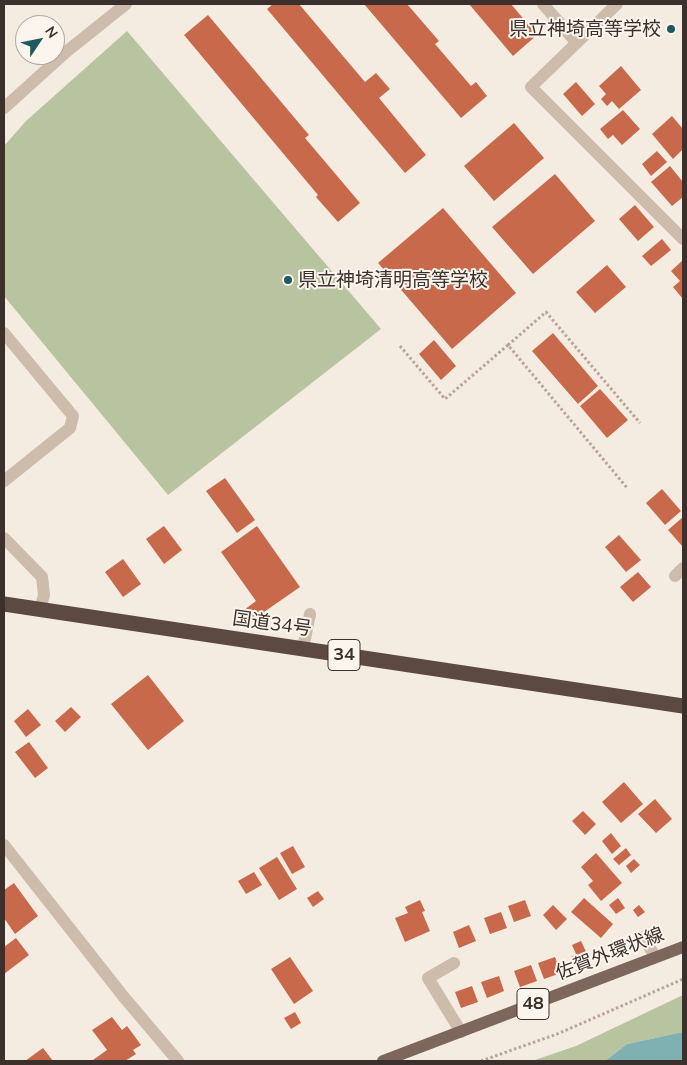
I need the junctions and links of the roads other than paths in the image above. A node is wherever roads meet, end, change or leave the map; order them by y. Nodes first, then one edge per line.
1 (126, 4) edge
2 (544, 4) edge
3 (617, 4) edge
4 (576, 42) junction
5 (4, 108) edge
6 (683, 239) edge
7 (4, 333) edge
8 (4, 481) edge
9 (4, 538) edge
10 (4, 604) edge
11 (40, 609) junction
12 (310, 614) dead end
13 (303, 648) junction
14 (683, 706) edge
15 (4, 845) edge
16 (644, 937) dead end
17 (683, 947) edge
18 (655, 957) junction
19 (454, 963) dead end
20 (461, 1032) junction
21 (178, 1061) edge
22 (383, 1061) edge

1 - 5 street
2 - 4 street
3 - 4 street
4 - 6 street
7 - 8 street
9 - 11 street
10 - 11 highway, 国道34号 / 34
11 - 13 highway, 国道34号 / 34
12 - 13 street
13 - 14 highway, 国道34号 / 34
15 - 21 street
16 - 18 street
17 - 18 main road, 佐賀外環状線 / 48
18 - 20 main road, 佐賀外環状線 / 48
19 - 20 street
20 - 22 main road, 佐賀外環状線 / 48

